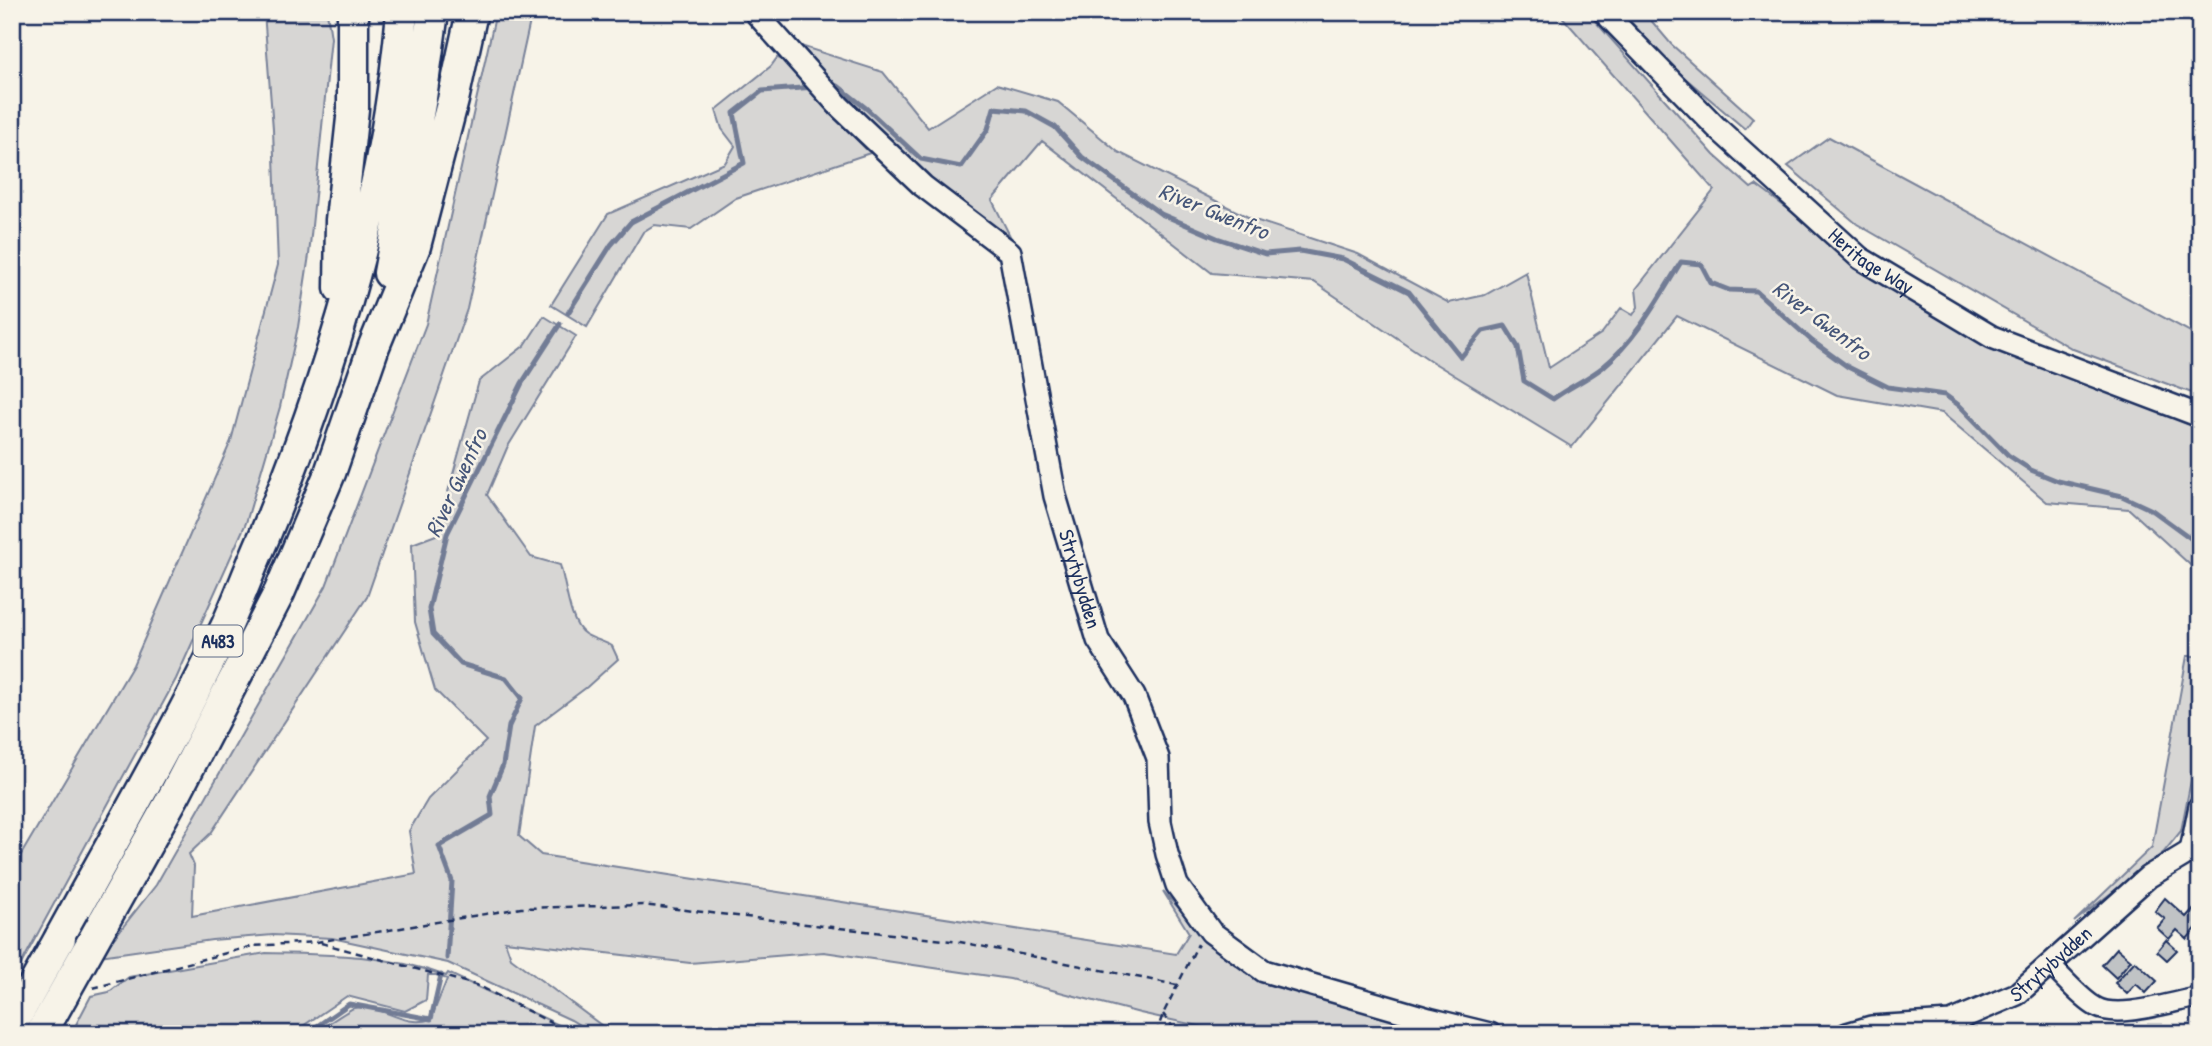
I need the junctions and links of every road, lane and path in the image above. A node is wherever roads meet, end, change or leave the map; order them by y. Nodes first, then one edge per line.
1 (353, 12) edge
2 (402, 12) edge
3 (433, 12) edge
4 (472, 12) edge
5 (755, 12) edge
6 (1604, 12) edge
7 (339, 327) junction
8 (374, 346) junction
9 (2200, 416) edge
10 (2200, 806) edge
11 (2195, 855) edge
12 (1211, 932) junction
13 (317, 942) junction
14 (2051, 966) junction
15 (1177, 985) junction
16 (93, 988) dead end
17 (2200, 997) edge
18 (1163, 1014) junction
19 (12, 1024) edge
20 (1951, 1028) edge
21 (42, 1032) edge
22 (573, 1034) edge
23 (1156, 1034) edge
24 (1178, 1034) edge
25 (1490, 1034) edge
26 (1847, 1034) edge

1 - 7 highway, A483
2 - 7 highway, A483
3 - 8 highway, A483
4 - 8 highway
5 - 12 street, Strytybydden
6 - 9 street, Heritage Way
7 - 19 highway, A483, bridge
8 - 21 highway, A483, bridge
10 - 11 street
11 - 14 street, Strytybydden
12 - 15 path
12 - 25 street, Strytybydden
13 - 15 path
13 - 16 path
13 - 22 path
14 - 17 street
14 - 20 street, Strytybydden
15 - 18 path
18 - 23 path
18 - 24 path
20 - 26 street, Strytybydden

